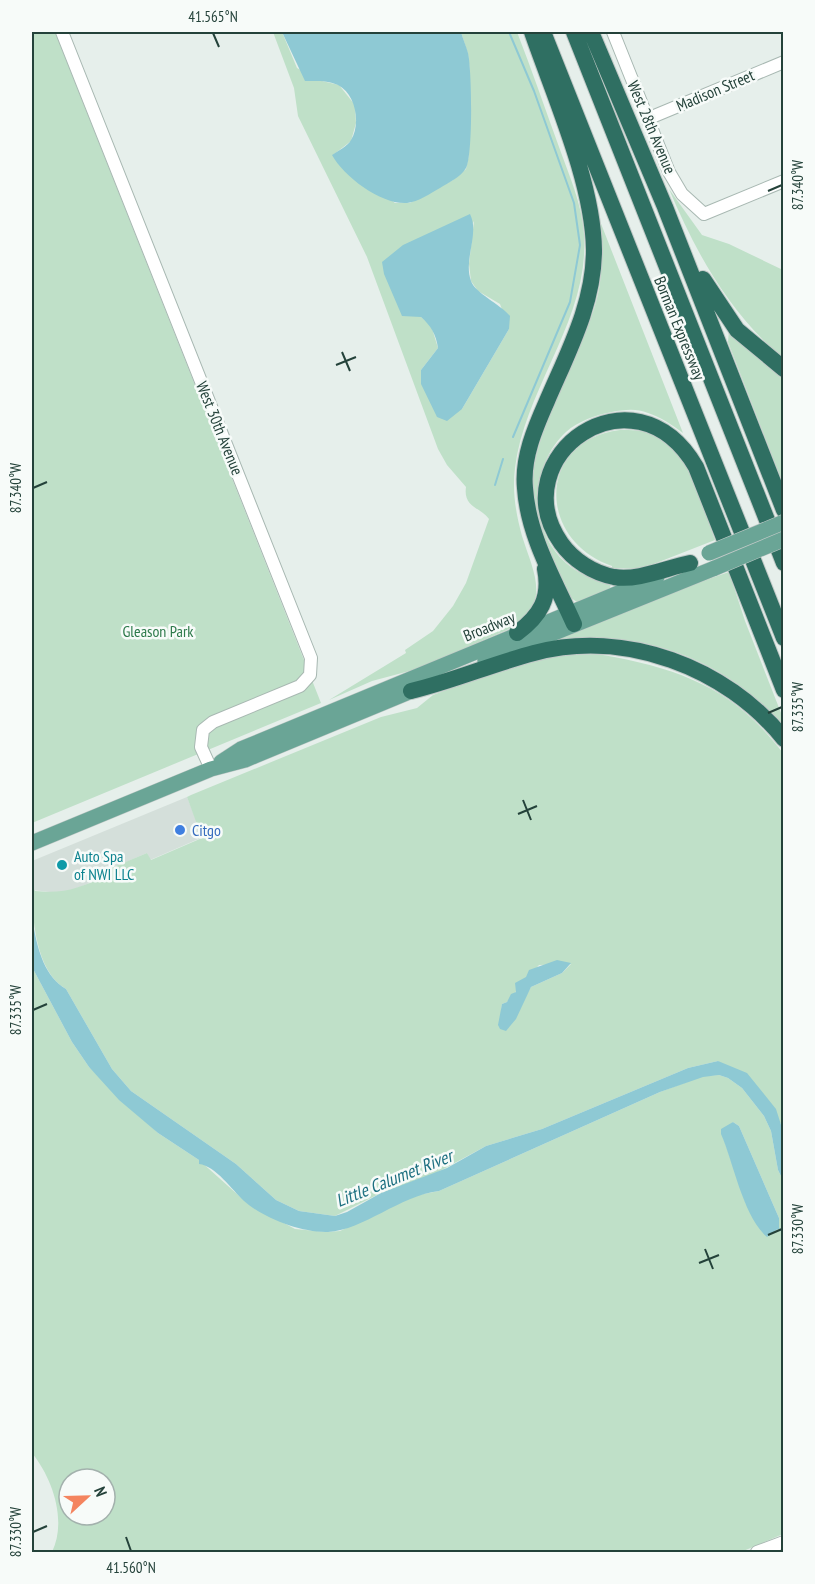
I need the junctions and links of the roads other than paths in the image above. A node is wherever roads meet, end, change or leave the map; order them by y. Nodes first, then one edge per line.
1 (62, 32) edge
2 (532, 32) edge
3 (543, 32) edge
4 (574, 32) edge
5 (591, 32) edge
6 (613, 32) edge
7 (783, 62) edge
8 (647, 119) junction
9 (783, 181) edge
10 (665, 207) junction
11 (783, 369) edge
12 (783, 510) edge
13 (783, 522) edge
14 (783, 539) edge
15 (539, 545) junction
16 (712, 561) junction
17 (690, 563) junction
18 (783, 563) edge
19 (572, 619) junction
20 (517, 633) junction
21 (783, 638) edge
22 (783, 690) edge
23 (411, 691) junction
24 (783, 739) edge
25 (211, 769) junction
26 (32, 843) edge
27 (783, 1542) edge
28 (758, 1552) edge

1 - 25 street, West 30th Avenue
2 - 15 highway
3 - 21 highway, Borman Expressway
4 - 18 highway, Borman Expressway
5 - 10 highway
6 - 8 street, West 28th Avenue
7 - 8 street, Madison Street
8 - 9 street, West 28th Avenue
10 - 11 highway
10 - 12 highway
13 - 16 main road, Broadway, bridge
14 - 16 main road, Broadway, bridge
15 - 19 highway
15 - 20 highway
16 - 17 main road, Broadway
16 - 19 main road, Broadway
17 - 19 main road, Broadway
17 - 22 highway
19 - 20 main road, Broadway
19 - 23 main road, Broadway
20 - 25 main road, Broadway
23 - 24 highway
23 - 25 main road, Broadway
25 - 26 main road, Broadway
27 - 28 street

